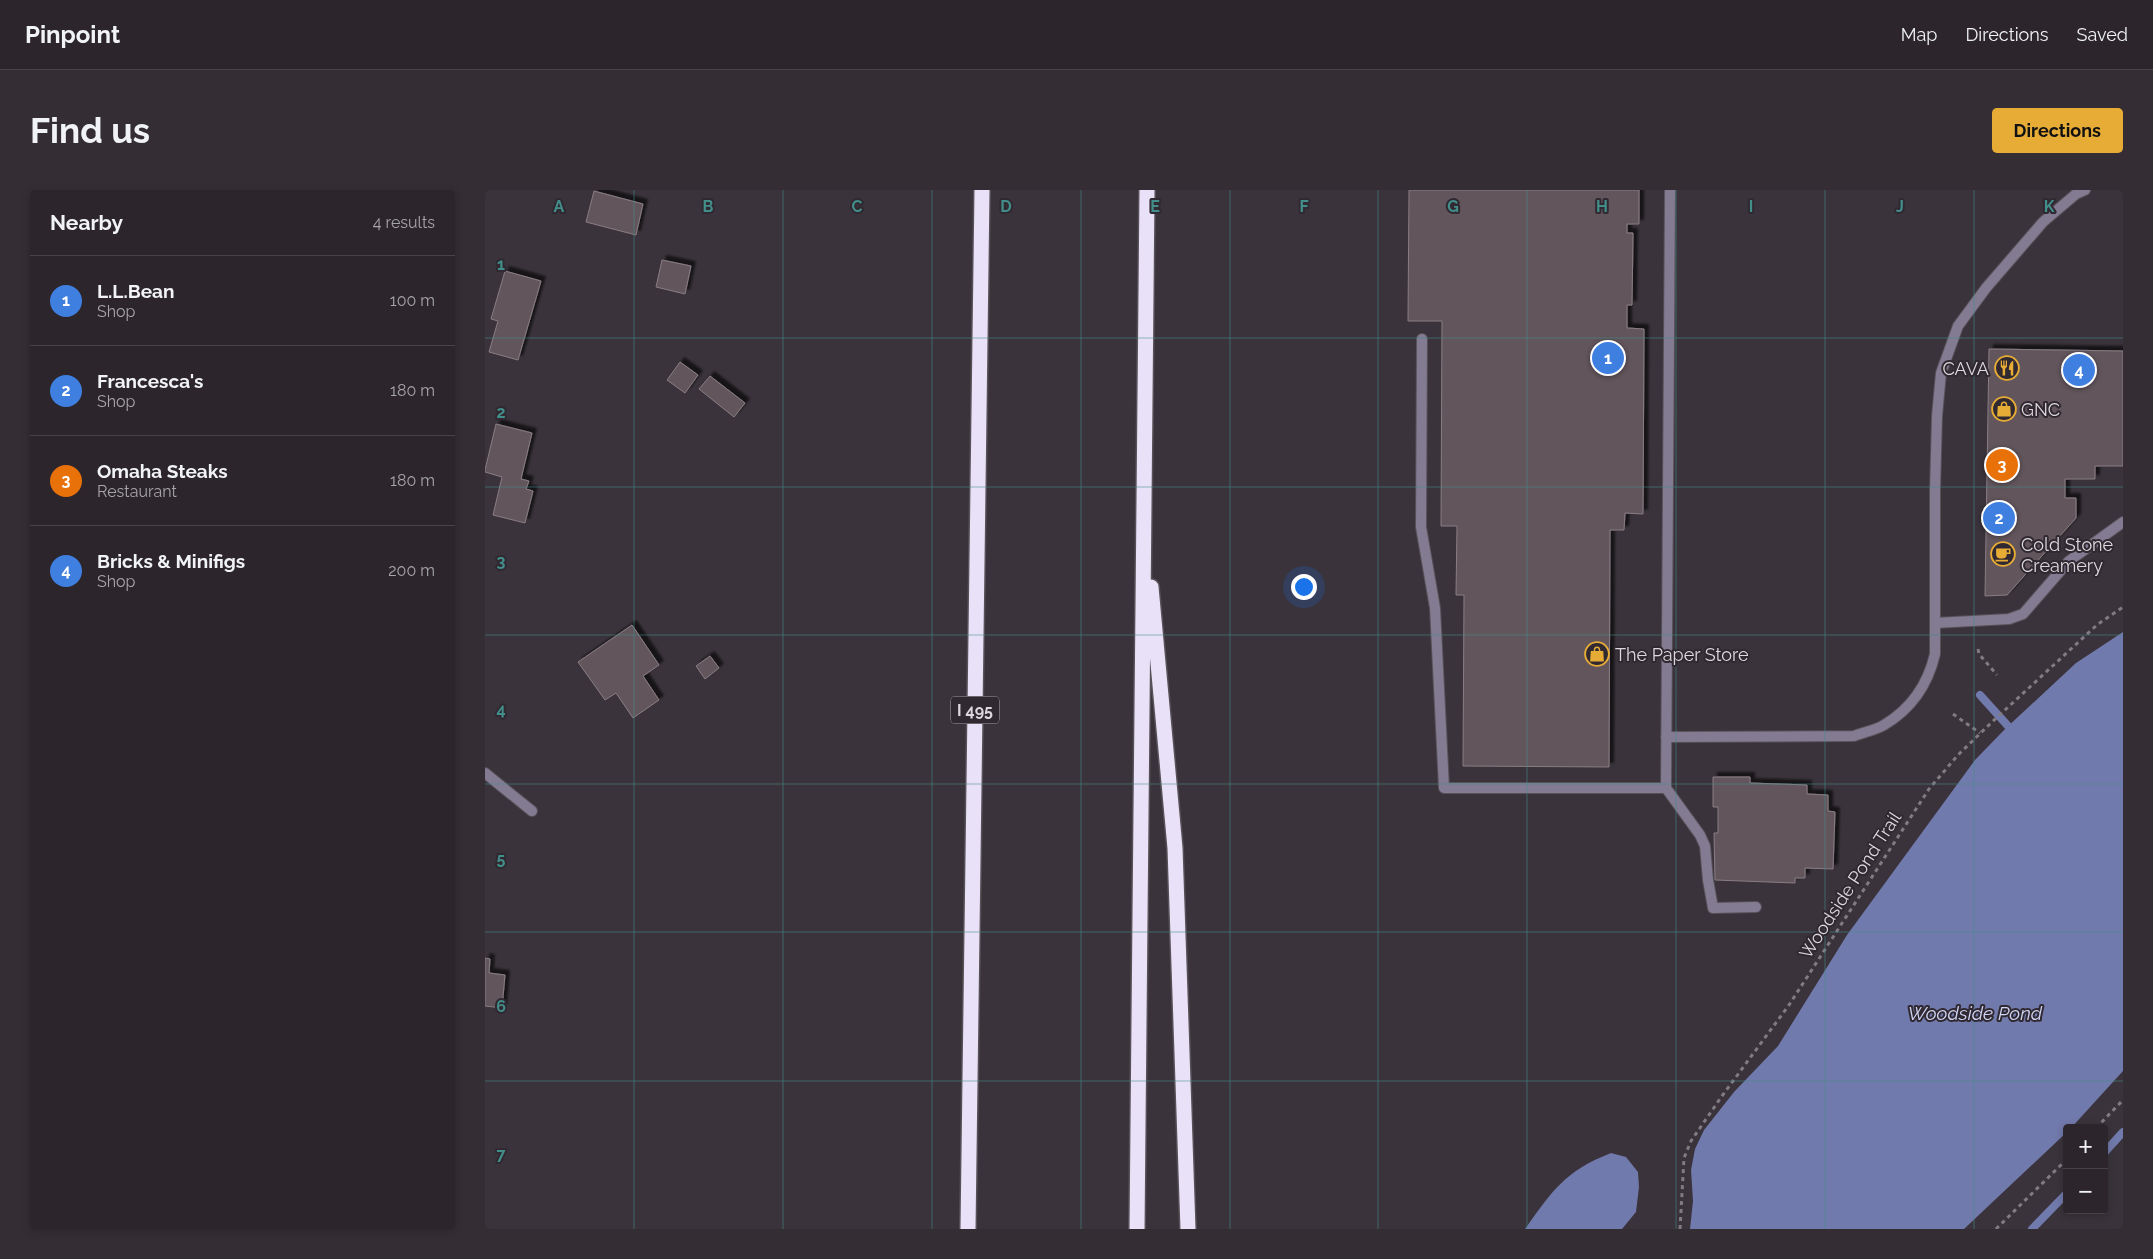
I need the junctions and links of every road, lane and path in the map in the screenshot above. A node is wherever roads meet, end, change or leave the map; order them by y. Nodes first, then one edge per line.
1 (982, 190) edge
2 (1147, 190) edge
3 (1670, 190) edge
4 (2085, 190) edge
5 (1422, 339) dead end
6 (1143, 500) junction
7 (2123, 522) edge
8 (2123, 607) edge
9 (1935, 623) junction
10 (1978, 650) dead end
11 (1997, 675) dead end
12 (1953, 714) dead end
13 (1980, 733) junction
14 (1666, 737) junction
15 (485, 773) edge
16 (1665, 788) junction
17 (532, 811) dead end
18 (1756, 907) dead end
19 (2123, 1100) edge
20 (2101, 1124) edge
21 (2063, 1162) edge
22 (968, 1229) edge
23 (1137, 1229) edge
24 (1188, 1229) edge
25 (1680, 1229) edge
26 (1997, 1229) edge

1 - 22 highway, I 495
2 - 6 highway
3 - 14 street
4 - 9 street
5 - 16 street
6 - 23 highway
6 - 24 highway
7 - 9 street
8 - 13 path, Woodside Pond Trail
9 - 14 street
10 - 11 path
12 - 13 path
13 - 25 path, Woodside Pond Trail
14 - 16 street
15 - 17 street
16 - 18 street
19 - 20 path
21 - 26 path

